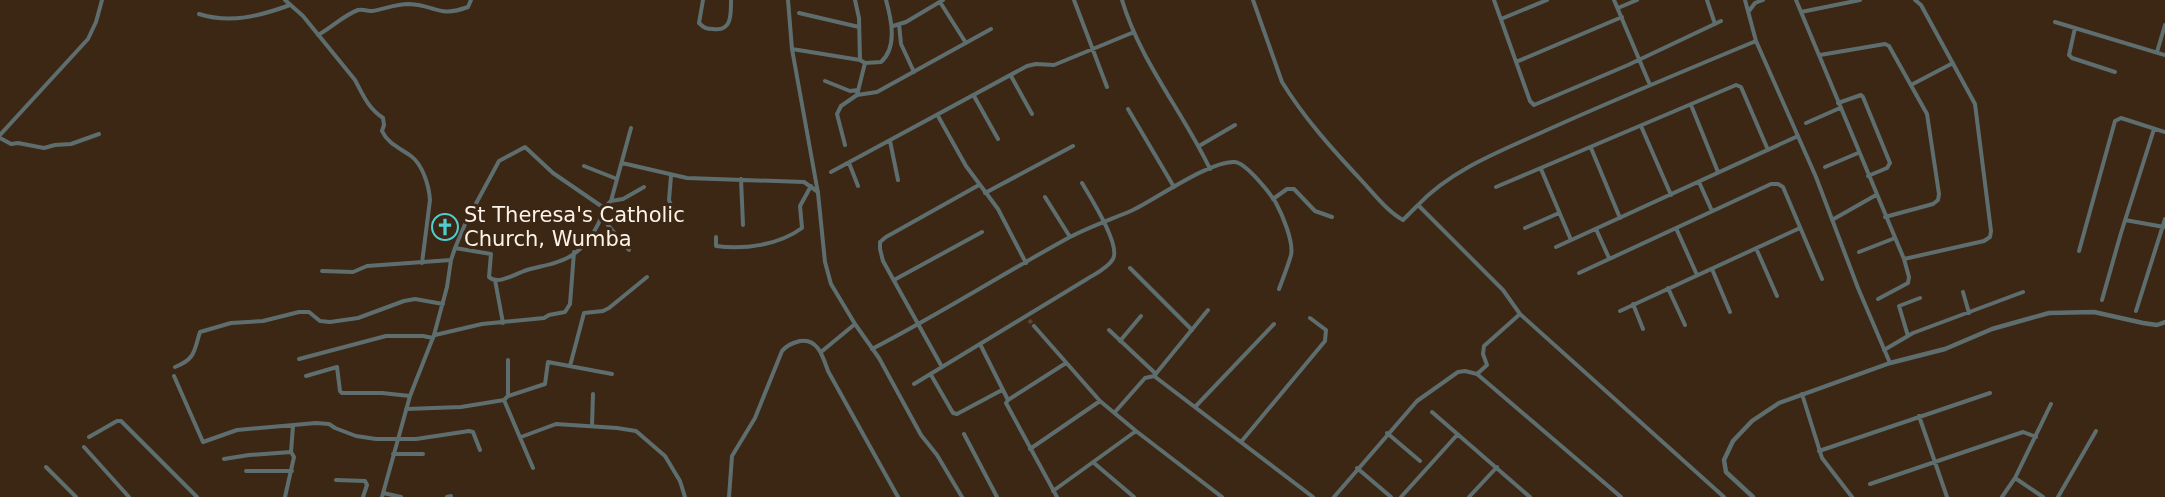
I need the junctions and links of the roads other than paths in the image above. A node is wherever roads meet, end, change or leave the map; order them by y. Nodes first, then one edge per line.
1 (102, 0) edge
2 (285, 0) edge
3 (471, 0) edge
4 (703, 0) edge
5 (730, 0) edge
6 (788, 0) edge
7 (855, 0) edge
8 (886, 0) edge
9 (1074, 0) edge
10 (1122, 0) edge
11 (1253, 0) edge
12 (1494, 0) edge
13 (1546, 0) edge
14 (1614, 0) edge
15 (1636, 0) edge
16 (1707, 0) edge
17 (1745, 0) edge
18 (1763, 0) edge
19 (1796, 0) edge
20 (1854, 0) edge
21 (1860, 0) edge
22 (1915, 0) edge
23 (942, 1) edge
24 (291, 5) junction
25 (1618, 8) junction
26 (1749, 12) junction
27 (1801, 12) junction
28 (799, 13) dead end
29 (199, 14) dead end
30 (1622, 17) junction
31 (1501, 19) junction
32 (1722, 21) dead end
33 (2055, 22) dead end
34 (899, 24) junction
35 (1715, 24) junction
36 (2165, 25) edge
37 (893, 26) junction
38 (859, 27) junction
39 (2075, 28) junction
40 (991, 29) dead end
41 (1134, 32) junction
42 (318, 34) junction
43 (1756, 41) junction
44 (966, 43) junction
45 (1092, 48) junction
46 (792, 49) junction
47 (2157, 52) junction
48 (2165, 55) edge
49 (1820, 56) junction
50 (1640, 58) junction
51 (860, 60) junction
52 (1516, 62) junction
53 (865, 63) junction
54 (1953, 63) junction
55 (914, 72) junction
56 (2115, 72) dead end
57 (1011, 76) junction
58 (825, 81) dead end
59 (1650, 85) junction
60 (1911, 85) junction
61 (1107, 87) dead end
62 (857, 93) junction
63 (974, 96) junction
64 (1838, 103) junction
65 (1691, 105) junction
66 (1840, 108) junction
67 (1128, 109) dead end
68 (1032, 114) dead end
69 (938, 116) junction
70 (1806, 123) dead end
71 (1235, 125) dead end
72 (1641, 126) junction
73 (631, 128) dead end
74 (2154, 129) junction
75 (2165, 132) edge
76 (99, 134) dead end
77 (1797, 136) junction
78 (0, 137) edge
79 (998, 139) dead end
80 (890, 141) junction
81 (845, 145) dead end
82 (1073, 146) dead end
83 (1199, 146) junction
84 (1591, 147) junction
85 (1768, 150) junction
86 (1858, 153) junction
87 (622, 163) junction
88 (849, 163) junction
89 (585, 166) dead end
90 (1825, 167) dead end
91 (1210, 169) junction
92 (1541, 169) junction
93 (831, 172) dead end
94 (1718, 172) junction
95 (671, 176) junction
96 (1868, 176) junction
97 (617, 178) junction
98 (741, 179) junction
99 (898, 180) dead end
100 (1699, 182) junction
101 (1082, 183) dead end
102 (980, 185) junction
103 (811, 186) junction
104 (858, 186) dead end
105 (1174, 186) junction
106 (644, 187) dead end
107 (1496, 187) dead end
108 (818, 193) junction
109 (985, 193) junction
110 (1671, 195) junction
111 (1876, 195) junction
112 (1046, 196) dead end
113 (1273, 200) junction
114 (611, 201) junction
115 (1418, 205) junction
116 (604, 208) junction
117 (1712, 211) junction
118 (1559, 213) junction
119 (1332, 217) dead end
120 (1885, 217) junction
121 (602, 218) junction
122 (1620, 218) junction
123 (2165, 219) edge
124 (1832, 220) junction
125 (2125, 220) junction
126 (676, 221) dead end
127 (1103, 221) junction
128 (742, 225) dead end
129 (2164, 227) edge
130 (1525, 228) dead end
131 (1676, 228) junction
132 (1800, 228) junction
133 (1596, 229) junction
134 (982, 232) dead end
135 (716, 237) dead end
136 (1070, 237) junction
137 (1895, 238) junction
138 (1571, 240) junction
139 (1556, 247) dead end
140 (455, 248) junction
141 (1756, 248) junction
142 (629, 250) dead end
143 (2079, 251) dead end
144 (574, 252) junction
145 (1859, 252) dead end
146 (1609, 258) junction
147 (1904, 259) junction
148 (451, 260) junction
149 (422, 263) junction
150 (1026, 263) junction
151 (1130, 267) dead end
152 (1712, 268) junction
153 (322, 272) dead end
154 (1579, 273) dead end
155 (1697, 275) junction
156 (647, 277) dead end
157 (1822, 279) dead end
158 (495, 280) junction
159 (894, 280) junction
160 (1668, 288) junction
161 (1279, 289) dead end
162 (1963, 292) dead end
163 (2023, 292) dead end
164 (1776, 296) dead end
165 (1920, 297) dead end
166 (1878, 298) dead end
167 (2102, 300) dead end
168 (443, 303) junction
169 (1633, 304) junction
170 (1208, 310) dead end
171 (1620, 311) dead end
172 (2136, 311) dead end
173 (1730, 312) dead end
174 (1969, 313) junction
175 (1520, 314) junction
176 (1141, 316) dead end
177 (1310, 318) dead end
178 (503, 322) junction
179 (2165, 322) edge
180 (855, 324) junction
181 (1274, 324) dead end
182 (919, 325) junction
183 (1685, 325) dead end
184 (1034, 326) tunnel mouth
185 (1109, 330) dead end
186 (1192, 330) junction
187 (1643, 330) dead end
188 (433, 336) junction
189 (1908, 336) junction
190 (1120, 340) junction
191 (980, 344) junction
192 (872, 349) junction
193 (1884, 350) junction
194 (821, 352) junction
195 (299, 359) dead end
196 (508, 360) dead end
197 (1066, 363) junction
198 (1890, 363) junction
199 (570, 366) junction
200 (175, 367) dead end
201 (942, 367) junction
202 (612, 374) dead end
203 (1477, 374) junction
204 (931, 375) junction
205 (1155, 375) junction
206 (174, 376) dead end
207 (306, 376) dead end
208 (914, 384) dead end
209 (1002, 390) junction
210 (1990, 393) dead end
211 (593, 394) dead end
212 (1802, 394) junction
213 (410, 396) junction
214 (506, 398) junction
215 (1008, 400) junction
216 (1100, 401) junction
217 (2051, 404) dead end
218 (1195, 407) junction
219 (406, 409) junction
220 (1115, 412) junction
221 (1432, 412) dead end
222 (1919, 416) junction
223 (293, 426) junction
224 (592, 426) junction
225 (1136, 431) junction
226 (2096, 431) dead end
227 (1387, 433) junction
228 (964, 434) dead end
229 (1456, 435) junction
230 (89, 436) dead end
231 (520, 437) junction
232 (2036, 437) junction
233 (397, 439) junction
234 (1240, 442) junction
235 (84, 447) dead end
236 (1030, 448) junction
237 (480, 450) dead end
238 (1819, 451) junction
239 (291, 452) junction
240 (393, 454) junction
241 (423, 454) dead end
242 (224, 459) dead end
243 (1420, 461) dead end
244 (1934, 462) junction
245 (1094, 463) junction
246 (1497, 466) junction
247 (46, 467) dead end
248 (533, 468) dead end
249 (1357, 468) junction
250 (246, 471) dead end
251 (292, 471) junction
252 (2015, 478) junction
253 (336, 480) dead end
254 (1870, 484) dead end
255 (1053, 491) junction
256 (382, 495) edge
257 (76, 497) edge
258 (129, 497) edge
259 (197, 497) edge
260 (285, 497) edge
261 (363, 497) edge
262 (401, 497) edge
263 (685, 497) edge
264 (729, 497) edge
265 (898, 497) edge
266 (962, 497) edge
267 (998, 497) edge
268 (1056, 497) edge
269 (1134, 497) edge
270 (1222, 497) edge
271 (1313, 497) edge
272 (1334, 497) edge
273 (1391, 497) edge
274 (1401, 497) edge
275 (1469, 497) edge
276 (1530, 497) edge
277 (1621, 497) edge
278 (1724, 497) edge
279 (1753, 497) edge
280 (1852, 497) edge
281 (1947, 497) edge
282 (2002, 497) edge
283 (2043, 497) edge
284 (2058, 497) edge

1 - 78 street
2 - 24 street
3 - 42 street
4 - 5 street
6 - 46 street
7 - 38 street
8 - 37 street
9 - 45 street
10 - 41 street
11 - 115 street
12 - 31 street
13 - 31 street
14 - 25 street
15 - 25 street
16 - 35 street
17 - 26 street
18 - 26 street
19 - 27 street
20 - 21 street
20 - 27 street
22 - 54 street
23 - 34 street
23 - 44 street
24 - 29 street
24 - 42 street
25 - 30 street
26 - 43 street
27 - 49 street
28 - 38 street
30 - 50 street
30 - 52 street
31 - 52 street
32 - 35 street
33 - 39 street
34 - 37 street
34 - 55 street
35 - 50 street
36 - 47 street
37 - 53 street
38 - 51 street
39 - 47 street
39 - 56 street
40 - 44 street
41 - 45 street
41 - 83 street
42 - 149 street
43 - 59 street
43 - 77 street
44 - 55 street
45 - 57 street
45 - 61 street
46 - 51 street
46 - 108 street
47 - 48 street
49 - 60 street
49 - 64 street
50 - 52 street
50 - 59 street
51 - 53 street
53 - 62 street
54 - 60 street
54 - 147 street
55 - 62 street
57 - 63 street
57 - 68 street
58 - 62 street
59 - 115 street
60 - 120 street
62 - 81 street
63 - 69 street
63 - 79 street
64 - 66 street
64 - 96 street
65 - 72 street
65 - 85 street
65 - 94 street
66 - 70 street
66 - 86 street
67 - 105 street
69 - 80 street
69 - 102 street
71 - 83 street
72 - 84 street
72 - 110 street
73 - 87 street
74 - 75 street
74 - 125 street
74 - 143 street
76 - 78 street
77 - 85 street
77 - 124 street
80 - 88 street
80 - 99 street
82 - 109 street
83 - 91 street
84 - 92 street
84 - 122 street
85 - 94 street
86 - 90 street
86 - 96 street
87 - 95 street
87 - 97 street
88 - 93 street
88 - 104 street
89 - 97 street
91 - 105 street
91 - 113 street
92 - 107 street
92 - 118 street
94 - 100 street
95 - 98 street
95 - 126 street
96 - 111 street
97 - 114 street
98 - 103 street
98 - 128 street
100 - 110 street
100 - 117 street
101 - 127 street
102 - 109 street
102 - 159 street
103 - 108 street
103 - 135 street
105 - 127 street
106 - 114 street
108 - 180 street
109 - 150 street
110 - 122 street
111 - 120 street
111 - 124 street
112 - 136 street
113 - 119 street
113 - 161 street
114 - 116 street
115 - 175 street
116 - 121 street
116 - 140 street
117 - 131 street
117 - 132 street
118 - 130 street
118 - 138 street
120 - 137 street
121 - 142 street
121 - 144 street
122 - 133 street
123 - 129 street
124 - 193 street
125 - 129 street
125 - 167 street
127 - 136 street
127 - 191 street
129 - 172 street
131 - 146 street
131 - 155 street
132 - 141 street
132 - 157 street
133 - 138 street
133 - 146 street
134 - 159 street
136 - 150 street
137 - 145 street
137 - 147 street
138 - 139 street
140 - 148 street
140 - 158 street
141 - 152 street
141 - 164 street
144 - 158 street
144 - 178 street
146 - 154 street
147 - 166 street
148 - 149 street
148 - 168 street
149 - 153 street
150 - 182 street
151 - 186 street
152 - 155 street
152 - 173 street
155 - 160 street
156 - 199 street
158 - 178 street
159 - 182 street
160 - 169 street
160 - 183 street
162 - 174 street
163 - 174 street
165 - 189 street
168 - 188 street
168 - 200 street
169 - 171 street
169 - 187 street
170 - 186 street
174 - 189 street
175 - 203 street
175 - 278 street
176 - 190 street
177 - 234 street
178 - 188 street
179 - 198 street
180 - 192 street
180 - 194 street
181 - 218 street
182 - 192 street
182 - 201 street
184 - 197 street
185 - 190 street
186 - 205 street
188 - 195 street
188 - 213 street
189 - 193 street
190 - 205 street
191 - 201 street
191 - 209 street
192 - 266 street
193 - 198 street
194 - 264 street
194 - 265 street
196 - 214 street
197 - 215 street
197 - 216 street
198 - 212 street
199 - 202 street
199 - 214 street
201 - 204 street
203 - 227 street
203 - 277 street
204 - 208 street
204 - 209 street
205 - 218 street
205 - 220 street
206 - 223 street
207 - 213 street
209 - 215 street
210 - 222 street
211 - 224 street
212 - 238 street
212 - 279 street
213 - 219 street
214 - 219 street
214 - 231 street
215 - 236 street
216 - 220 street
216 - 236 street
217 - 232 street
218 - 234 street
219 - 233 street
220 - 225 street
221 - 229 street
222 - 238 street
222 - 244 street
223 - 233 street
223 - 239 street
224 - 231 street
224 - 263 street
225 - 245 street
225 - 270 street
226 - 284 street
227 - 243 street
227 - 249 street
228 - 267 street
229 - 246 street
229 - 274 street
230 - 259 street
231 - 248 street
232 - 244 street
232 - 252 street
233 - 237 street
233 - 240 street
234 - 271 street
235 - 258 street
236 - 255 street
238 - 280 street
239 - 242 street
239 - 251 street
240 - 241 street
240 - 256 street
244 - 254 street
244 - 281 street
245 - 255 street
245 - 269 street
246 - 275 street
246 - 276 street
247 - 257 street
249 - 272 street
249 - 273 street
250 - 251 street
251 - 260 street
252 - 282 street
252 - 283 street
253 - 261 street
255 - 268 street
256 - 262 street

